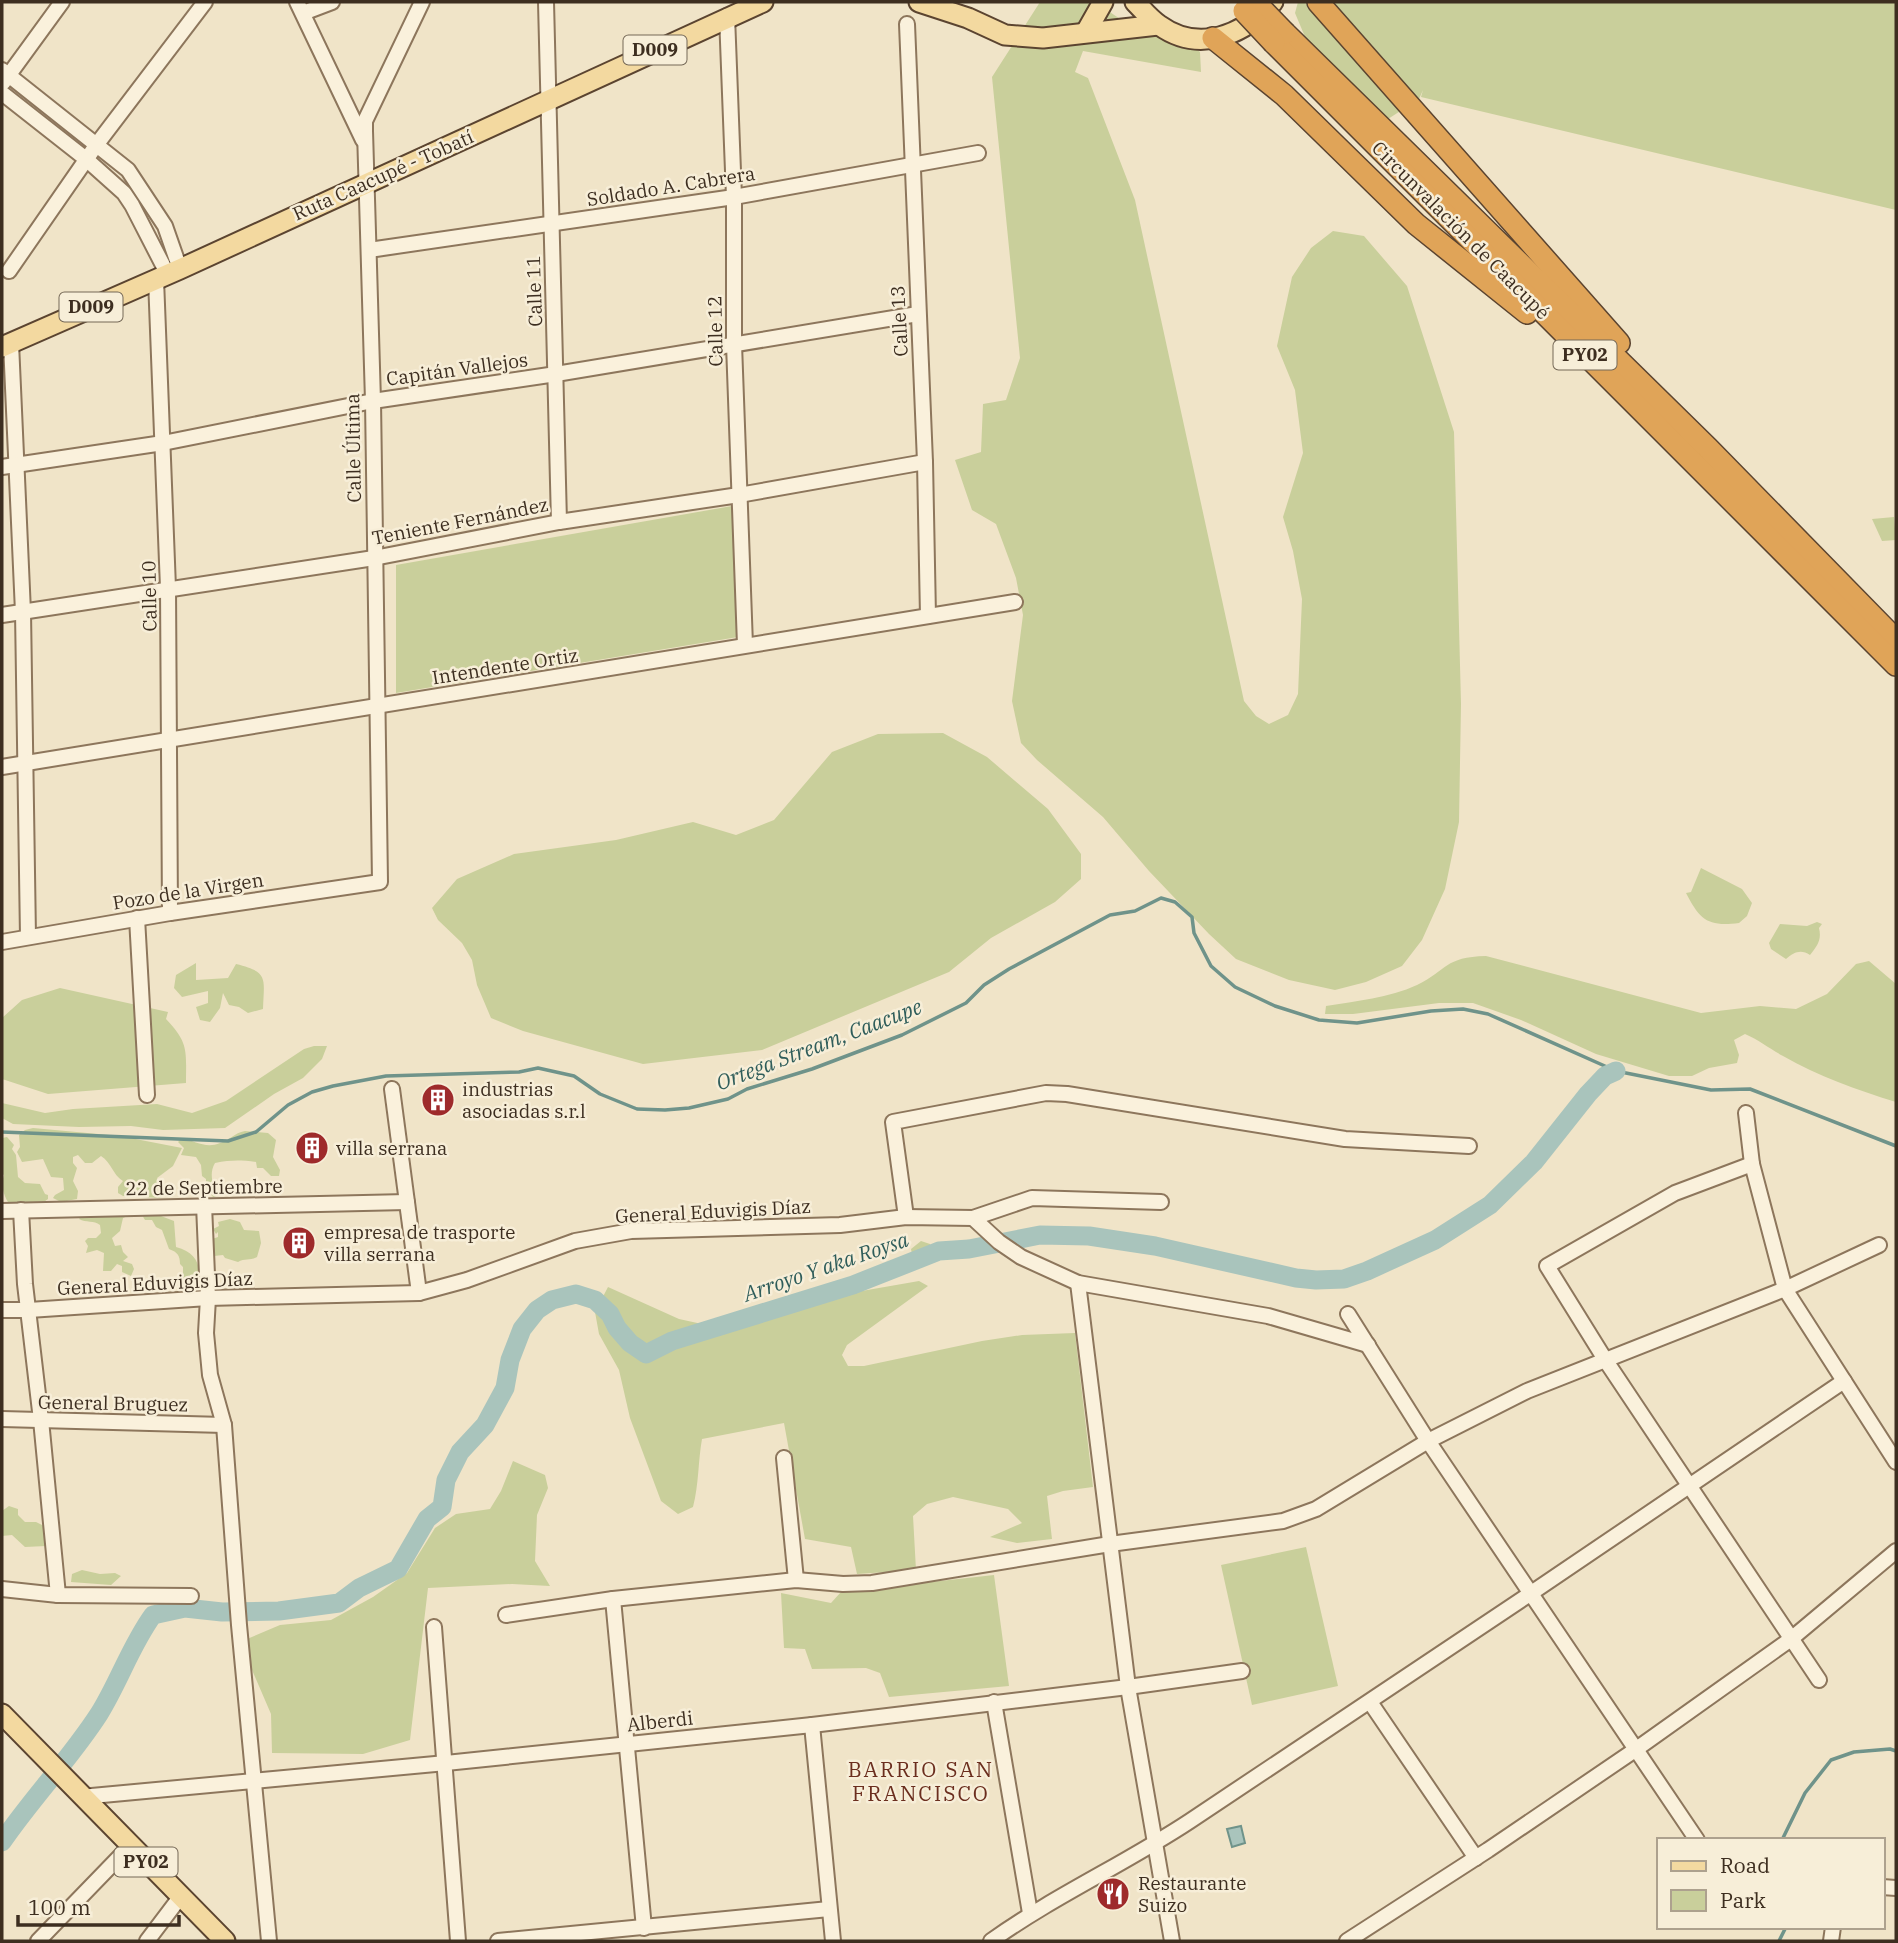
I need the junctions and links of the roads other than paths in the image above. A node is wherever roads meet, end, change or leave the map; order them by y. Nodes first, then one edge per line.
1 (62, 2) edge
2 (205, 2) edge
3 (332, 2) edge
4 (422, 2) edge
5 (546, 2) edge
6 (763, 2) edge
7 (919, 2) edge
8 (1103, 2) edge
9 (1135, 2) edge
10 (1273, 2) edge
11 (1318, 2) edge
12 (1244, 5) edge
13 (300, 8) edge
14 (727, 16) junction
15 (907, 24) dead end
16 (1158, 25) junction
17 (1086, 32) junction
18 (1213, 38) junction
19 (1279, 38) junction
20 (4, 77) edge
21 (2, 93) edge
22 (547, 101) junction
23 (97, 144) junction
24 (366, 146) junction
25 (978, 153) dead end
26 (86, 159) junction
27 (911, 165) junction
28 (367, 182) junction
29 (734, 197) junction
30 (550, 224) junction
31 (369, 250) junction
32 (9, 271) dead end
33 (167, 274) junction
34 (918, 314) junction
35 (734, 344) junction
36 (6, 345) edge
37 (1576, 346) junction
38 (556, 374) junction
39 (373, 401) junction
40 (163, 443) junction
41 (1709, 448) junction
42 (925, 462) junction
43 (9, 466) edge
44 (739, 495) junction
45 (559, 522) junction
46 (374, 558) junction
47 (168, 588) junction
48 (1015, 602) dead end
49 (23, 612) junction
50 (2, 615) edge
51 (928, 616) junction
52 (1896, 640) edge
53 (745, 645) junction
54 (1896, 665) edge
55 (377, 707) junction
56 (170, 740) junction
57 (26, 763) junction
58 (2, 767) edge
59 (380, 882) joint
60 (170, 913) junction
61 (138, 918) junction
62 (28, 937) junction
63 (2, 942) edge
64 (392, 1088) dead end
65 (147, 1096) dead end
66 (1746, 1113) dead end
67 (1469, 1146) dead end
68 (1752, 1164) junction
69 (407, 1202) junction
70 (1161, 1202) dead end
71 (204, 1205) junction
72 (21, 1210) junction
73 (2, 1211) edge
74 (906, 1217) junction
75 (973, 1218) junction
76 (1879, 1244) dead end
77 (1078, 1283) junction
78 (1785, 1289) junction
79 (419, 1293) junction
80 (208, 1298) junction
81 (2, 1310) edge
82 (29, 1310) junction
83 (1348, 1314) dead end
84 (1368, 1345) junction
85 (1606, 1361) junction
86 (1844, 1381) junction
87 (2, 1419) edge
88 (41, 1420) junction
89 (224, 1424) junction
90 (1428, 1441) junction
91 (784, 1458) dead end
92 (1896, 1462) edge
93 (1690, 1487) junction
94 (1110, 1544) junction
95 (1896, 1551) edge
96 (796, 1580) junction
97 (2, 1589) edge
98 (58, 1595) junction
99 (191, 1595) dead end
100 (1531, 1595) junction
101 (613, 1599) junction
102 (506, 1615) dead end
103 (434, 1627) dead end
104 (1791, 1639) junction
105 (1242, 1671) dead end
106 (1819, 1680) dead end
107 (1128, 1687) junction
108 (994, 1702) junction
109 (1370, 1702) junction
110 (2, 1714) edge
111 (812, 1725) junction
112 (626, 1743) junction
113 (1635, 1750) junction
114 (446, 1763) junction
115 (255, 1779) junction
116 (74, 1790) junction
117 (1696, 1838) edge
118 (1156, 1843) junction
119 (130, 1846) junction
120 (1476, 1858) junction
121 (181, 1896) junction
122 (829, 1909) junction
123 (1030, 1913) junction
124 (644, 1928) junction
125 (38, 1941) edge
126 (147, 1941) edge
127 (225, 1941) edge
128 (269, 1941) edge
129 (458, 1941) edge
130 (498, 1941) edge
131 (833, 1941) edge
132 (991, 1941) edge
133 (1171, 1941) edge
134 (1347, 1941) edge

1 - 20 street
2 - 23 street
3 - 13 street
4 - 24 street, Calle Última
5 - 22 street, Calle 11
6 - 14 main road, Ruta Caacupé - Tobatí / D009
7 - 17 main road
8 - 17 main road
9 - 16 main road
10 - 18 main road
11 - 41 highway
12 - 19 highway, Circunvalación de Caacupé / PY02, bridge
13 - 24 street
14 - 22 main road, Ruta Caacupé - Tobatí / D009
14 - 29 street, Calle 12
15 - 27 street, Calle 13
16 - 17 main road
16 - 18 main road
18 - 37 highway
19 - 37 highway, Circunvalación de Caacupé / PY02
19 - 41 highway, Circunvalación de Caacupé / PY02
20 - 23 street
21 - 26 street
22 - 28 main road, Ruta Caacupé - Tobatí / D009
22 - 30 street, Calle 11
23 - 26 street
23 - 33 street
24 - 28 street, Calle Última
25 - 27 street, Soldado A. Cabrera
26 - 32 street
26 - 33 street
27 - 29 street, Soldado A. Cabrera
27 - 34 street, Calle 13
28 - 31 street, Calle Última
28 - 33 main road, Ruta Caacupé - Tobatí / D009
29 - 30 street, Soldado A. Cabrera
29 - 35 street, Calle 12
30 - 31 street, Soldado A. Cabrera
30 - 38 street, Calle 11
31 - 39 street, Calle Última
33 - 36 main road, Ruta Caacupé - Tobatí / D009
33 - 40 street, Calle 10
34 - 35 street, Capitán Vallejos
34 - 42 street, Calle 13
35 - 38 street, Capitán Vallejos
35 - 44 street, Calle 12
36 - 43 street
37 - 54 highway, Circunvalación de Caacupé / PY02
38 - 39 street, Capitán Vallejos
38 - 45 street, Calle 11
39 - 40 street, Capitán Vallejos
39 - 46 street, Calle Última
40 - 43 street, Capitán Vallejos
40 - 47 street, Calle 10
41 - 52 highway, Circunvalación de Caacupé / PY02
42 - 44 street, Teniente Fernández
42 - 51 street, Calle 13
43 - 49 street
44 - 45 street, Teniente Fernández
44 - 53 street, Calle 12
45 - 46 street, Teniente Fernández
46 - 47 street, Teniente Fernández
46 - 55 street, Calle Última
47 - 49 street, Teniente Fernández
47 - 56 street, Calle 10
48 - 51 street, Intendente Ortiz
49 - 50 street, Teniente Fernández
49 - 57 street
51 - 53 street, Intendente Ortiz
53 - 55 street, Intendente Ortiz
55 - 56 street, Intendente Ortiz
55 - 59 street, Calle Última
56 - 57 street, Intendente Ortiz
56 - 60 street, Calle 10
57 - 58 street, Intendente Ortiz
57 - 62 street
59 - 60 street, Pozo de la Virgen
60 - 61 street, Pozo de la Virgen
61 - 62 street, Pozo de la Virgen
61 - 65 street
62 - 63 street, Pozo de la Virgen
64 - 69 street
66 - 68 street
67 - 74 street
68 - 78 street
68 - 85 street
69 - 71 street, 22 de Septiembre
69 - 79 street
70 - 75 street, General Eduvigis Díaz
71 - 72 street, 22 de Septiembre
71 - 80 street
72 - 73 street, 22 de Septiembre
72 - 82 street
74 - 75 street, General Eduvigis Díaz
74 - 79 street, General Eduvigis Díaz
75 - 77 street
76 - 78 street
77 - 84 street
77 - 94 street
78 - 85 street
78 - 86 street
79 - 80 street, General Eduvigis Díaz
80 - 82 street, General Eduvigis Díaz
80 - 89 street
81 - 82 street, General Eduvigis Díaz
82 - 88 street
83 - 84 street
84 - 90 street
85 - 90 street
85 - 93 street
86 - 92 street
86 - 93 street
87 - 88 street, General Bruguez
88 - 89 street, General Bruguez
88 - 98 street
89 - 115 street
90 - 94 street
90 - 100 street
91 - 96 street
93 - 100 street
93 - 104 street
94 - 96 street
94 - 107 street
95 - 104 street
96 - 101 street
97 - 98 street
98 - 99 street
100 - 109 street
100 - 113 street
101 - 102 street
101 - 112 street
103 - 114 street
104 - 106 street
104 - 113 street
105 - 107 street, Alberdi
107 - 108 street, Alberdi
107 - 118 street
108 - 111 street, Alberdi
108 - 123 street
109 - 118 street
109 - 120 street
110 - 116 main road, PY02
111 - 112 street, Alberdi
111 - 122 street
112 - 114 street, Alberdi
112 - 124 street
113 - 117 street
113 - 120 street
114 - 115 street, Alberdi
114 - 129 street
115 - 116 street, Alberdi
115 - 128 street
116 - 119 main road, PY02
118 - 123 street
118 - 133 street
119 - 121 main road, PY02
119 - 125 street
120 - 134 street
121 - 126 street
121 - 127 main road, PY02
122 - 124 street
122 - 131 street
123 - 132 street
124 - 130 street

